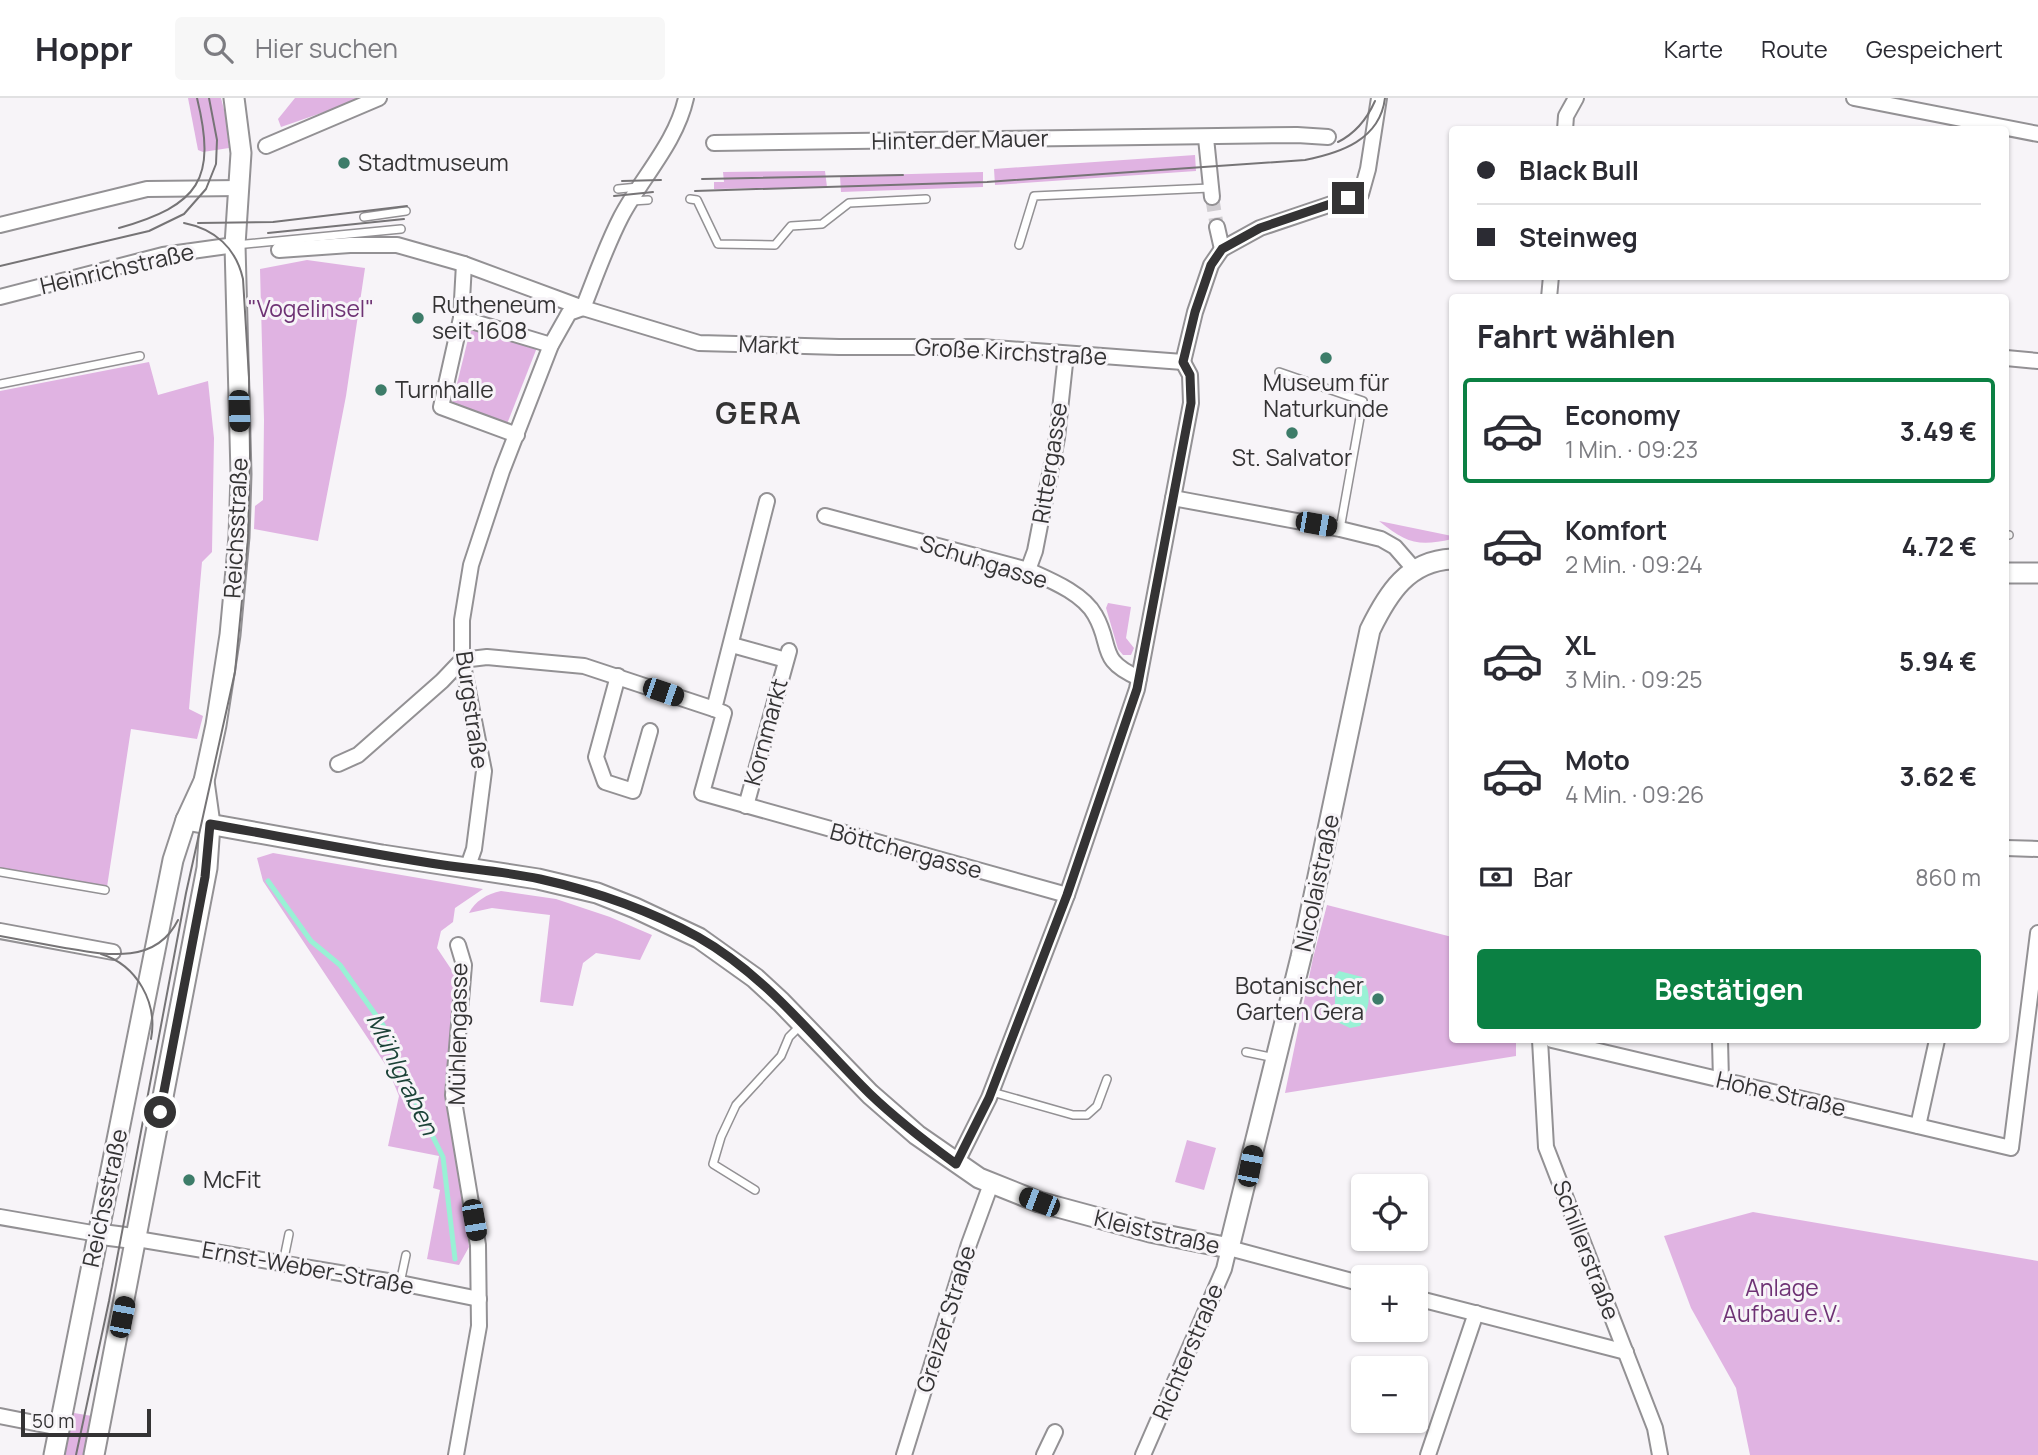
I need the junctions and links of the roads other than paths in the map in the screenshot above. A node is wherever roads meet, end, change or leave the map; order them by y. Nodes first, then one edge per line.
1 (234, 98) edge
2 (379, 98) edge
3 (686, 98) edge
4 (1379, 98) edge
5 (1576, 98) edge
6 (1854, 98) edge
7 (1565, 126) edge
8 (1997, 126) edge
9 (2009, 128) edge
10 (2038, 134) edge
11 (1328, 137) dead end
12 (1206, 138) junction
13 (713, 144) dead end
14 (266, 146) dead end
15 (639, 187) junction
16 (240, 188) junction
17 (618, 189) dead end
18 (1211, 192) joint
19 (690, 199) dead end
20 (926, 199) dead end
21 (648, 200) dead end
22 (630, 201) junction
23 (405, 211) dead end
24 (364, 217) dead end
25 (0, 225) edge
26 (1217, 227) tunnel mouth
27 (401, 229) dead end
28 (235, 245) junction
29 (1019, 245) dead end
30 (1222, 249) junction
31 (279, 250) dead end
32 (464, 264) junction
33 (0, 297) edge
34 (583, 308) junction
35 (461, 318) junction
36 (551, 345) junction
37 (839, 347) joint
38 (1066, 354) junction
39 (140, 356) dead end
40 (2009, 358) edge
41 (2038, 361) edge
42 (1183, 362) junction
43 (1279, 372) dead end
44 (0, 384) edge
45 (517, 435) junction
46 (767, 501) dead end
47 (1172, 506) junction
48 (825, 516) dead end
49 (1340, 528) junction
50 (1449, 559) edge
51 (2038, 561) edge
52 (1415, 569) junction
53 (1028, 570) junction
54 (2022, 573) edge
55 (733, 640) junction
56 (462, 660) junction
57 (618, 676) junction
58 (1139, 678) junction
59 (715, 709) junction
60 (650, 731) dead end
61 (338, 764) dead end
62 (204, 781) junction
63 (746, 806) junction
64 (186, 820) junction
65 (210, 824) junction
66 (2009, 848) edge
67 (2038, 849) edge
68 (467, 869) junction
69 (0, 872) edge
70 (105, 890) dead end
71 (1067, 895) junction
72 (0, 931) edge
73 (2038, 933) edge
74 (458, 945) dead end
75 (113, 952) dead end
76 (803, 1023) junction
77 (1540, 1043) edge
78 (1564, 1043) edge
79 (1720, 1043) edge
80 (1936, 1043) edge
81 (1246, 1052) dead end
82 (1276, 1059) junction
83 (1107, 1079) dead end
84 (1721, 1081) junction
85 (991, 1092) junction
86 (1918, 1126) junction
87 (956, 1164) junction
88 (991, 1184) junction
89 (755, 1190) dead end
90 (0, 1217) edge
91 (98, 1234) junction
92 (289, 1234) dead end
93 (137, 1239) junction
94 (1229, 1248) junction
95 (406, 1255) dead end
96 (283, 1263) junction
97 (1351, 1281) edge
98 (400, 1283) junction
99 (479, 1299) junction
100 (1428, 1300) edge
101 (1476, 1313) junction
102 (1626, 1352) junction
103 (0, 1416) edge
104 (60, 1428) junction
105 (1055, 1432) dead end
106 (54, 1455) edge
107 (94, 1455) edge
108 (456, 1455) edge
109 (904, 1455) edge
110 (1044, 1455) edge
111 (1143, 1455) edge
112 (1427, 1455) edge
113 (1660, 1455) edge

1 - 16 main road, Reichsstraße
2 - 14 street
3 - 15 street
4 - 30 street
5 - 7 street
6 - 8 street
9 - 10 street
11 - 12 street, Hinter der Mauer
12 - 13 street, Hinter der Mauer
12 - 18 street
15 - 17 lane
15 - 22 street
16 - 25 street
16 - 28 main road, Reichsstraße
18 - 29 lane
19 - 20 lane
21 - 22 lane
22 - 34 street
23 - 24 lane
26 - 30 street
27 - 28 lane
28 - 33 street, Heinrichstraße
28 - 62 main road, Reichsstraße
30 - 42 street
31 - 32 street, Markt
32 - 34 street, Markt
32 - 35 street
34 - 36 street, Burgstraße
34 - 37 street, Markt
35 - 36 street
35 - 45 street
36 - 45 street, Burgstraße
37 - 38 street, Große Kirchstraße
38 - 42 street, Große Kirchstraße
38 - 53 street, Rittergasse
39 - 44 lane
40 - 41 street
42 - 47 street
43 - 49 lane
45 - 56 street, Burgstraße
46 - 55 street
47 - 49 street
47 - 58 street
48 - 53 street, Schuhgasse
49 - 52 street
50 - 52 main road, Nicolaistraße
51 - 54 main road
52 - 82 main road, Nicolaistraße
53 - 58 street, Schuhgasse
55 - 59 street, Kornmarkt
55 - 63 street, Kornmarkt
56 - 57 street
56 - 61 street
56 - 68 street, Burgstraße
57 - 59 street
57 - 60 street
58 - 71 street
59 - 63 street, Kornmarkt
62 - 64 main road, Reichsstraße
62 - 65 main road, Reichsstraße
63 - 71 street, Böttchergasse
64 - 65 main road, Kleiststraße
64 - 91 main road, Reichsstraße
65 - 68 main road, Kleiststraße
65 - 93 main road, Reichsstraße
66 - 67 street
68 - 76 main road, Kleiststraße
69 - 70 lane
71 - 85 street
72 - 75 street
73 - 86 street, Hohe Straße
74 - 99 street, Mühlengasse
76 - 87 main road, Kleiststraße
76 - 89 lane
77 - 102 street, Schillerstraße
78 - 84 street, Hohe Straße
79 - 84 street
80 - 86 street
81 - 82 lane
82 - 94 main road, Nicolaistraße
83 - 85 lane
84 - 86 street, Hohe Straße
85 - 87 street
87 - 88 main road, Kleiststraße
88 - 94 main road, Kleiststraße
88 - 109 street, Greizer Straße
90 - 91 street
91 - 93 main road
91 - 104 main road, Reichsstraße
92 - 96 lane
93 - 96 street, Ernst-Weber-Straße
93 - 107 main road, Reichsstraße
94 - 97 street, Kleiststraße
94 - 111 street, Richterstraße
95 - 98 lane
96 - 98 street, Ernst-Weber-Straße
98 - 99 street, Ernst-Weber-Straße
99 - 108 street, Mühlengasse
100 - 101 street
101 - 102 street
101 - 112 street
102 - 113 street, Schillerstraße
103 - 104 street
104 - 106 main road, Reichsstraße
105 - 110 street

